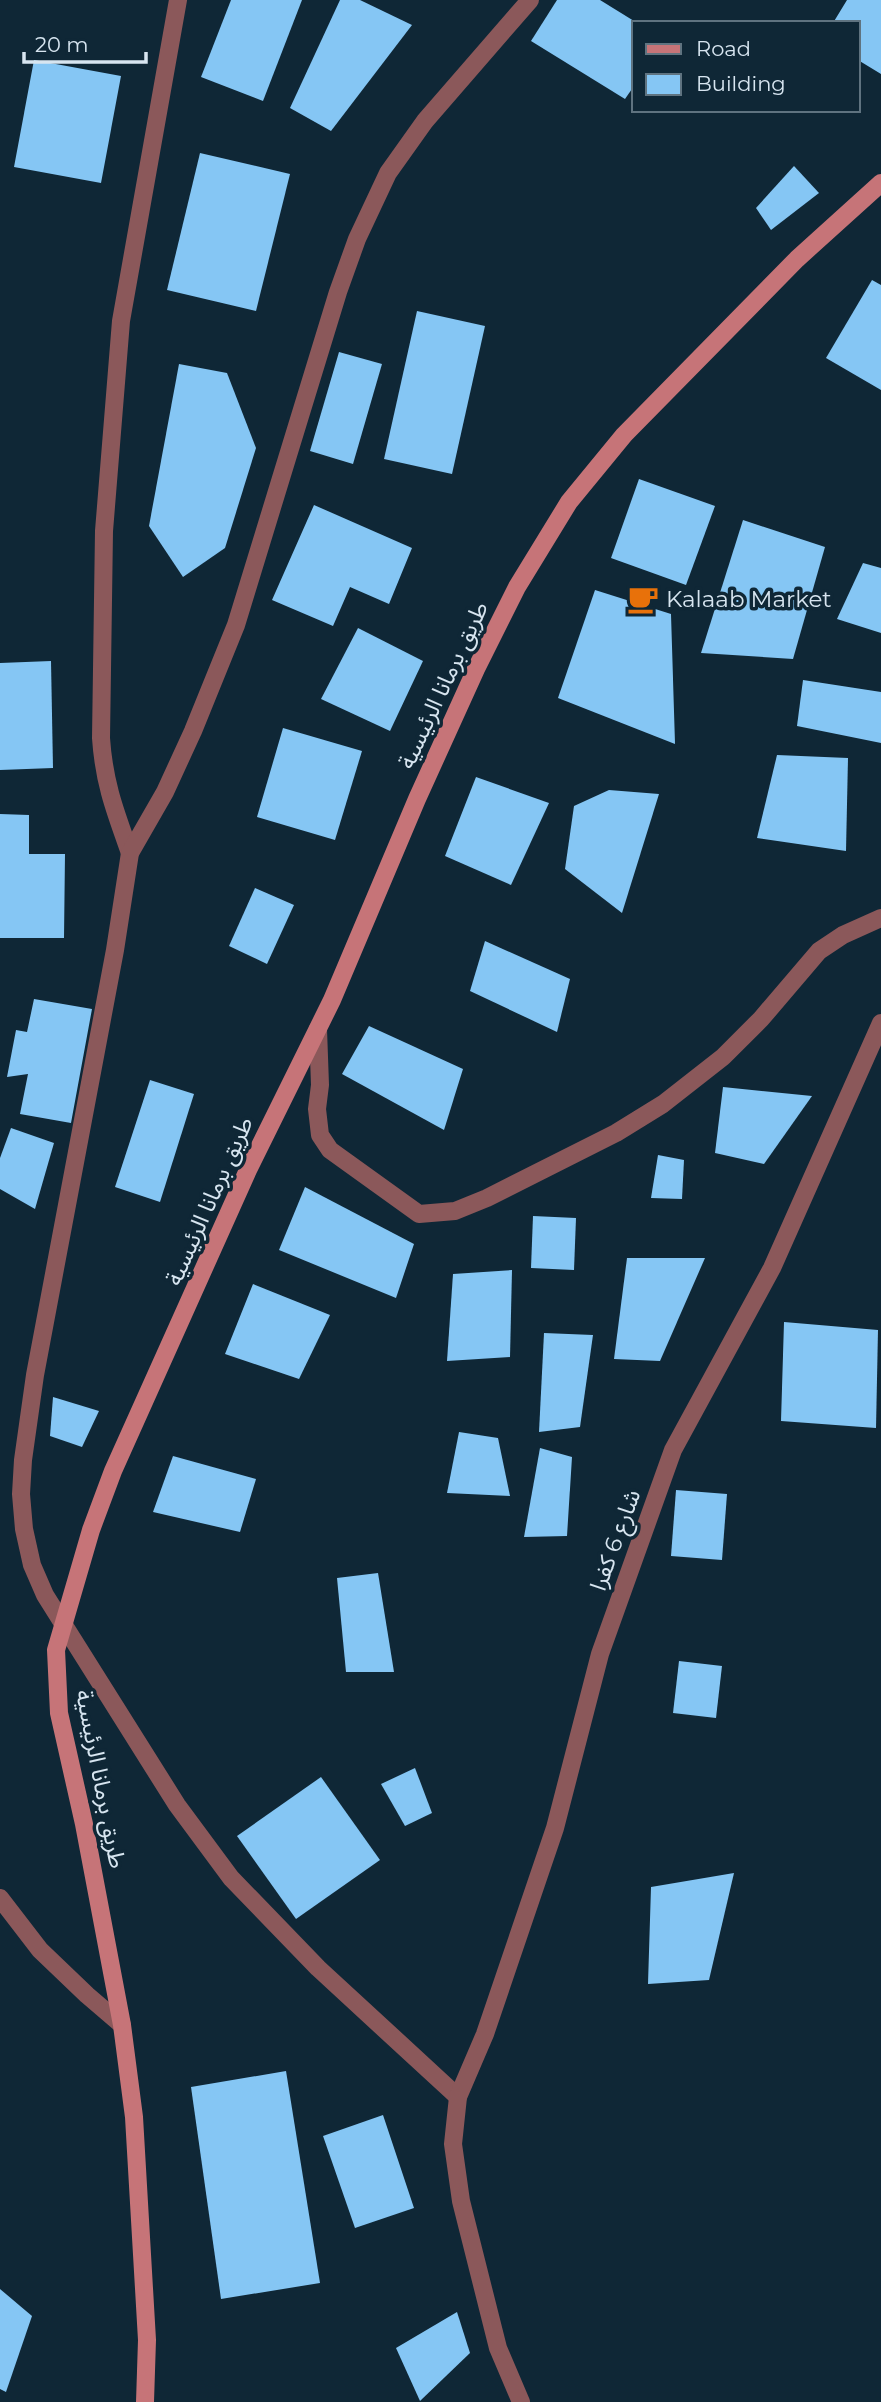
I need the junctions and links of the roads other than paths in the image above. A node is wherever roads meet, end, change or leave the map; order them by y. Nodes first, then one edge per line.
1 (178, 0) edge
2 (530, 0) edge
3 (881, 183) edge
4 (130, 853) junction
5 (881, 918) edge
6 (881, 1023) edge
7 (318, 1029) junction
8 (62, 1625) junction
9 (0, 1898) edge
10 (122, 2025) junction
11 (458, 2097) junction
12 (145, 2402) edge
13 (521, 2402) edge

1 - 4 street
2 - 4 street
3 - 7 main road, طريق برمانا الرئيسية
4 - 8 street
5 - 7 street
6 - 11 street, شارع 6 كفرا
7 - 8 main road, طريق برمانا الرئيسية
8 - 10 main road, طريق برمانا الرئيسية
8 - 11 street
9 - 10 street
10 - 12 main road, طريق برمانا الرئيسية
11 - 13 street, شارع 6 كفرا

